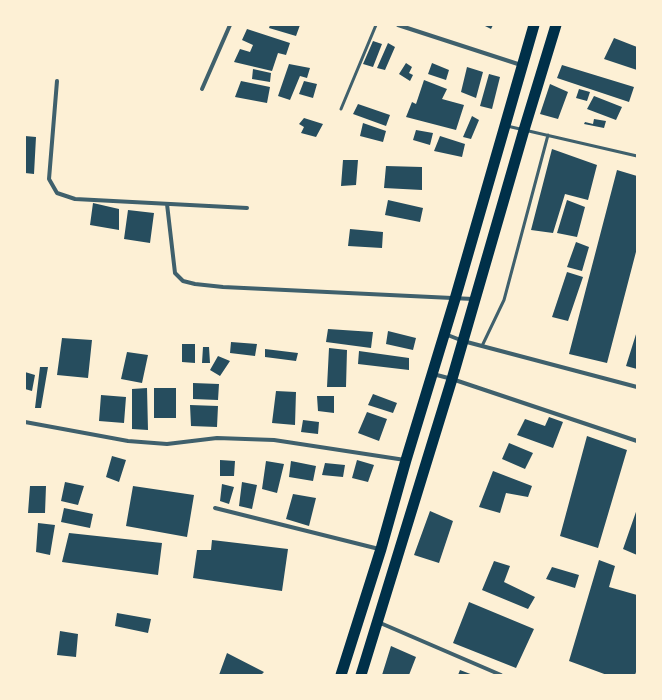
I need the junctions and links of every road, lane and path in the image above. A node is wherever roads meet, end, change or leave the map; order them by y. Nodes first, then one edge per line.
1 (230, 25) edge
2 (376, 25) edge
3 (398, 25) edge
4 (534, 25) edge
5 (556, 25) edge
6 (522, 66) junction
7 (57, 80) dead end
8 (202, 89) dead end
9 (341, 109) dead end
10 (505, 125) junction
11 (524, 130) junction
12 (548, 135) junction
13 (637, 156) edge
14 (167, 204) junction
15 (247, 208) dead end
16 (456, 299) junction
17 (475, 299) junction
18 (445, 334) junction
19 (463, 341) junction
20 (482, 346) junction
21 (433, 374) junction
22 (452, 379) junction
23 (637, 387) edge
24 (25, 422) edge
25 (637, 441) edge
26 (406, 460) junction
27 (215, 508) dead end
28 (381, 550) junction
29 (378, 622) junction
30 (341, 675) edge
31 (361, 675) edge
32 (501, 675) edge

1 - 8 street
2 - 9 lane
3 - 6 street
4 - 6 highway
5 - 11 highway
6 - 10 highway
7 - 14 street
10 - 11 lane
10 - 16 highway
11 - 12 lane
11 - 17 highway
12 - 13 lane
12 - 20 lane
14 - 15 street
14 - 16 street
16 - 17 street
16 - 18 highway
17 - 19 highway
18 - 19 street
18 - 21 highway
19 - 20 street
19 - 22 highway
20 - 23 street
21 - 22 street
21 - 26 highway
22 - 25 street
22 - 29 highway
24 - 26 street
26 - 28 highway
27 - 28 street
28 - 30 highway
29 - 31 highway
29 - 32 street

